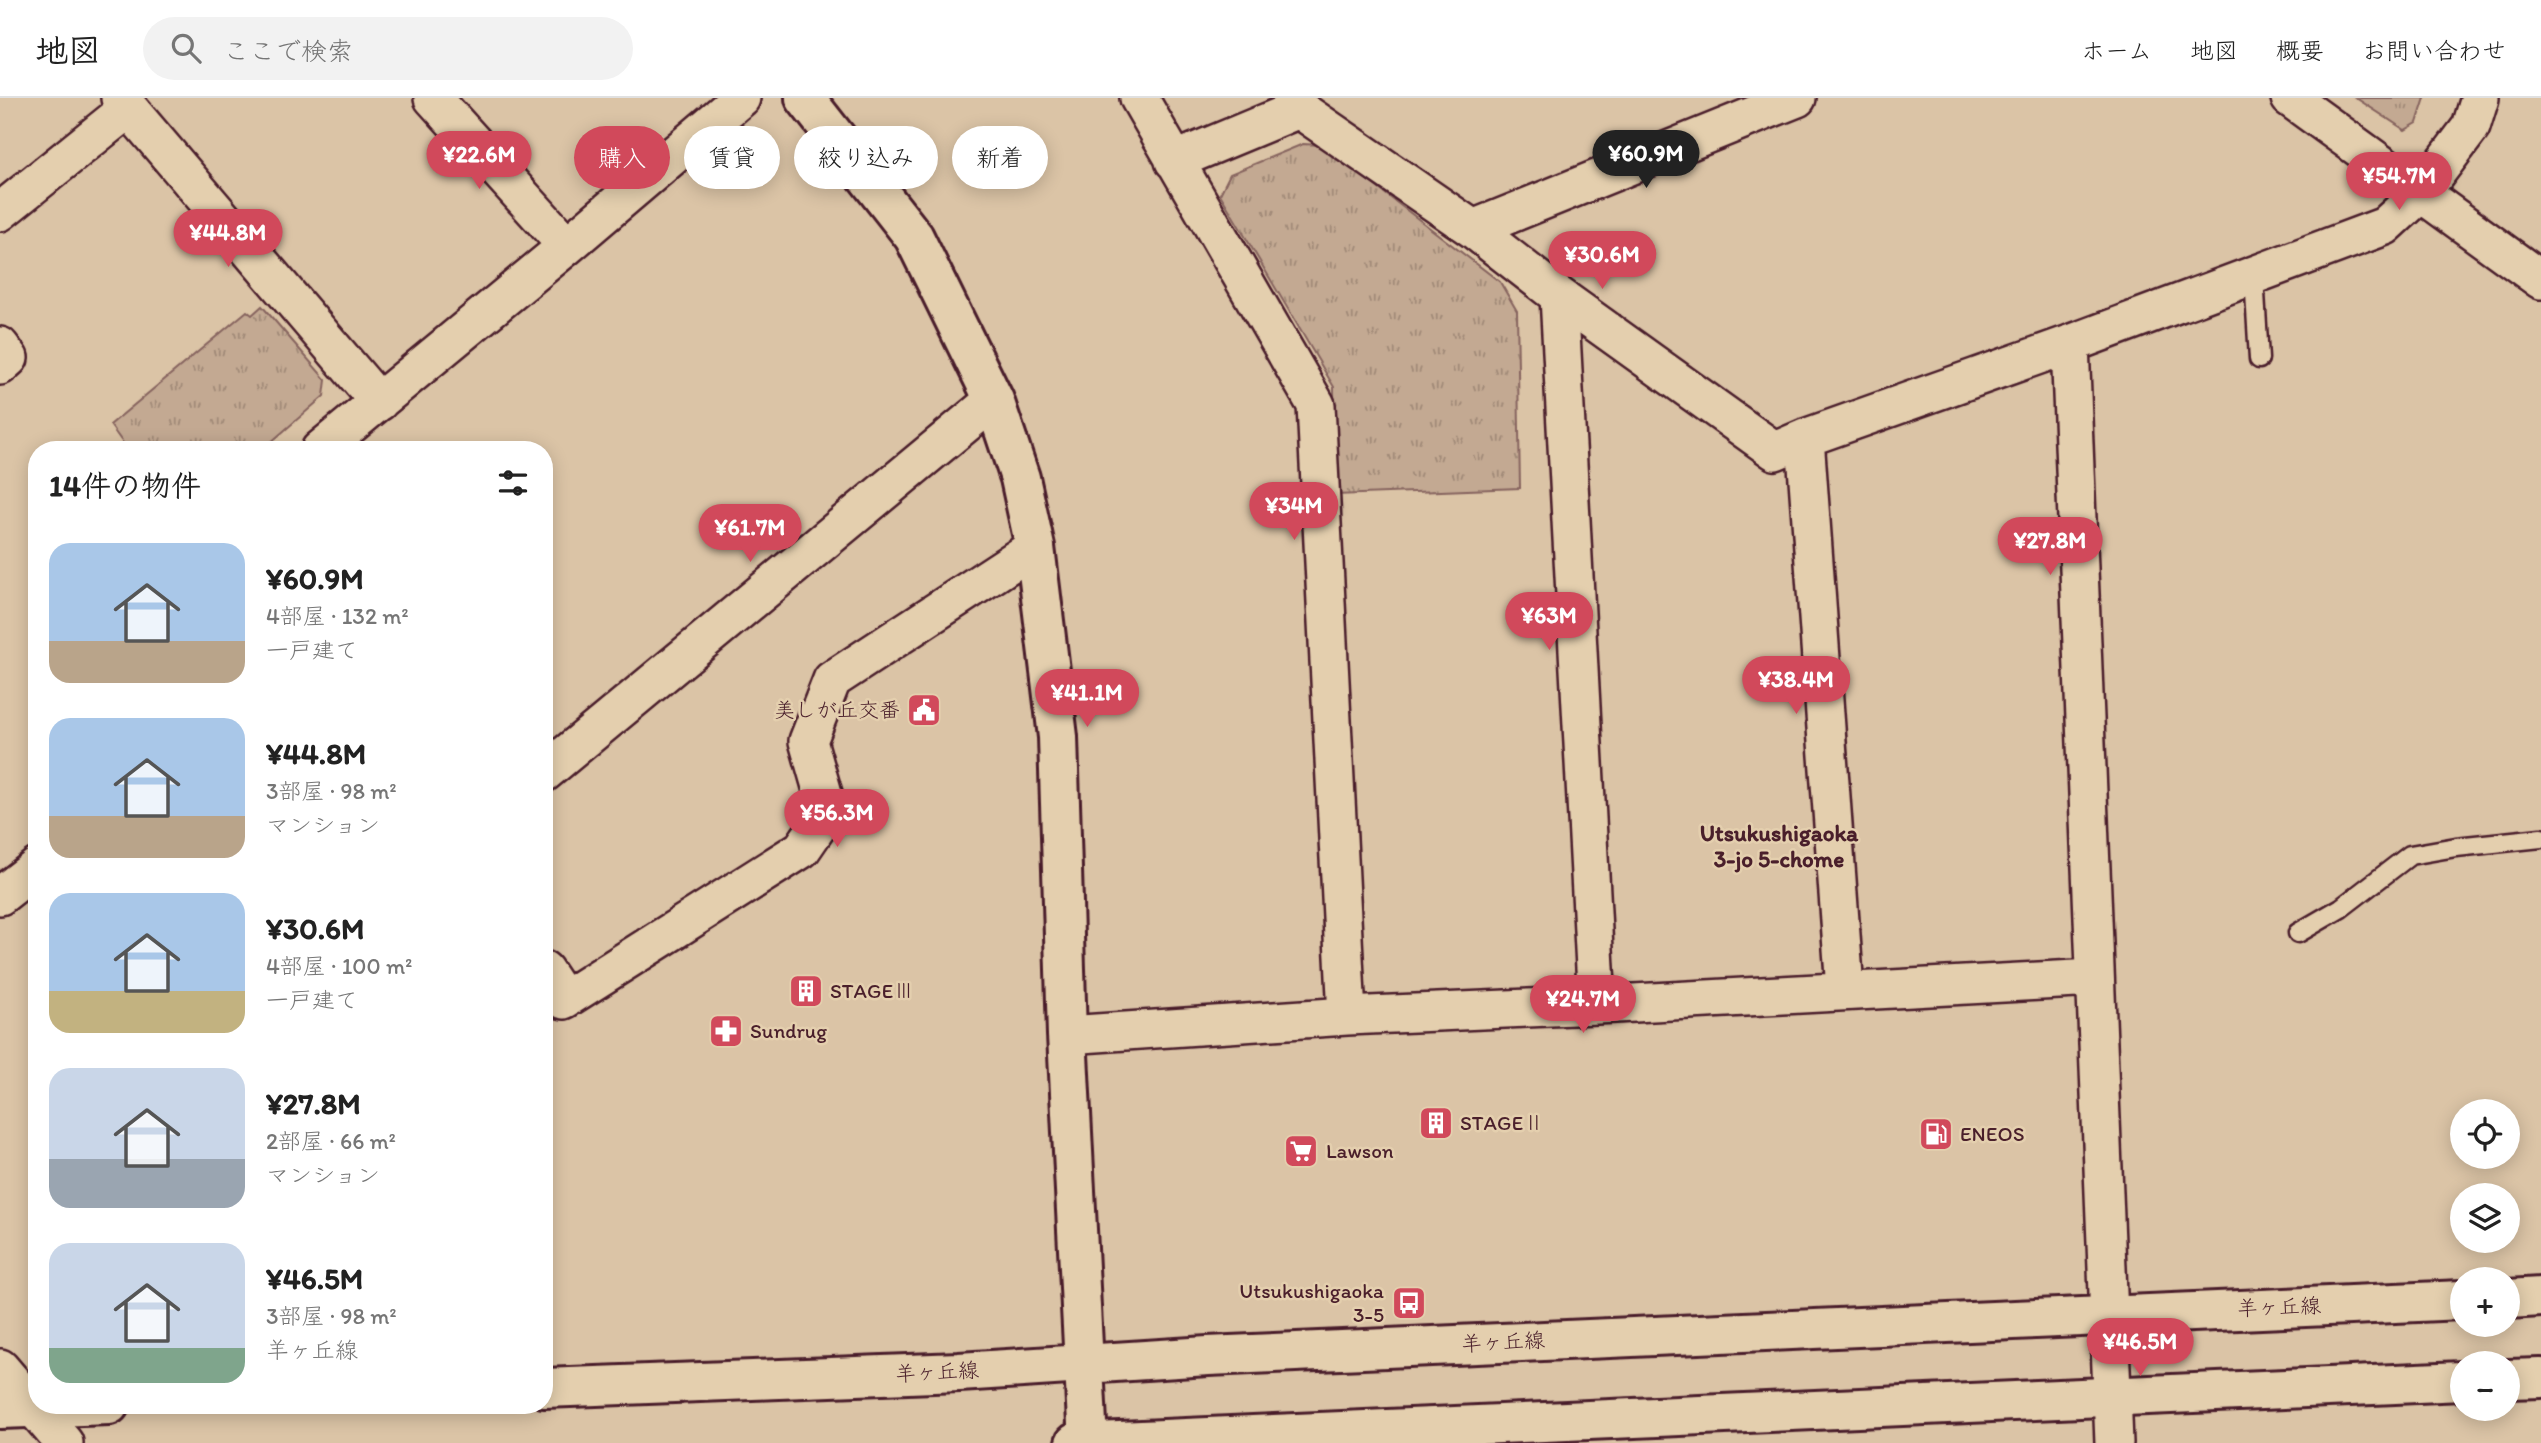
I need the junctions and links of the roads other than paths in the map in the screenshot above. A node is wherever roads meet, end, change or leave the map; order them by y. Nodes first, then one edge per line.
1 (433, 98) edge
2 (741, 98) edge
3 (805, 98) edge
4 (1139, 98) edge
5 (1797, 98) edge
6 (2290, 98) edge
7 (2480, 98) edge
8 (124, 103) edge
9 (1174, 161) junction
10 (2422, 192) junction
11 (0, 212) edge
12 (1474, 229) junction
13 (567, 246) junction
14 (2254, 276) junction
15 (2541, 280) edge
16 (1559, 296) junction
17 (2070, 344) junction
18 (0, 346) edge
19 (2259, 359) dead end
20 (0, 366) edge
21 (994, 400) junction
22 (379, 402) junction
23 (1805, 438) junction
24 (331, 441) edge
25 (1035, 547) junction
26 (553, 766) edge
27 (2541, 838) edge
28 (28, 874) edge
29 (0, 896) edge
30 (2298, 933) dead end
31 (2095, 978) junction
32 (553, 984) edge
33 (1845, 990) junction
34 (1597, 1005) junction
35 (1347, 1016) junction
36 (1067, 1035) junction
37 (2541, 1297) edge
38 (2520, 1298) edge
39 (2450, 1301) edge
40 (2109, 1315) junction
41 (1084, 1364) junction
42 (0, 1368) edge
43 (2541, 1378) edge
44 (2520, 1379) edge
45 (2450, 1382) edge
46 (553, 1388) edge
47 (2112, 1397) junction
48 (17, 1408) edge
49 (64, 1443) edge
50 (1075, 1443) edge
51 (1088, 1443) edge
52 (2114, 1443) edge

1 - 13 street
2 - 13 street
3 - 21 main road
4 - 9 street
5 - 12 street
6 - 10 street
7 - 10 street
8 - 11 street
8 - 22 street
9 - 12 street
9 - 35 street
10 - 14 street
10 - 15 street
12 - 16 street
13 - 22 street
14 - 17 street
14 - 19 lane
16 - 23 street
16 - 34 street
17 - 23 street
17 - 31 street
18 - 20 street
21 - 25 main road
21 - 26 street
22 - 24 street
23 - 33 street
25 - 32 street
25 - 36 main road
27 - 30 lane
28 - 29 street
31 - 33 street
31 - 40 street
33 - 34 street
34 - 35 street
35 - 36 street
36 - 41 main road
37 - 38 main road
39 - 40 main road, 羊ヶ丘線
40 - 41 main road, 羊ヶ丘線
40 - 47 street
41 - 46 main road, 羊ヶ丘線
41 - 51 main road
42 - 48 street
43 - 44 main road
45 - 47 main road
47 - 51 main road
47 - 52 street
48 - 49 street
50 - 51 main road

